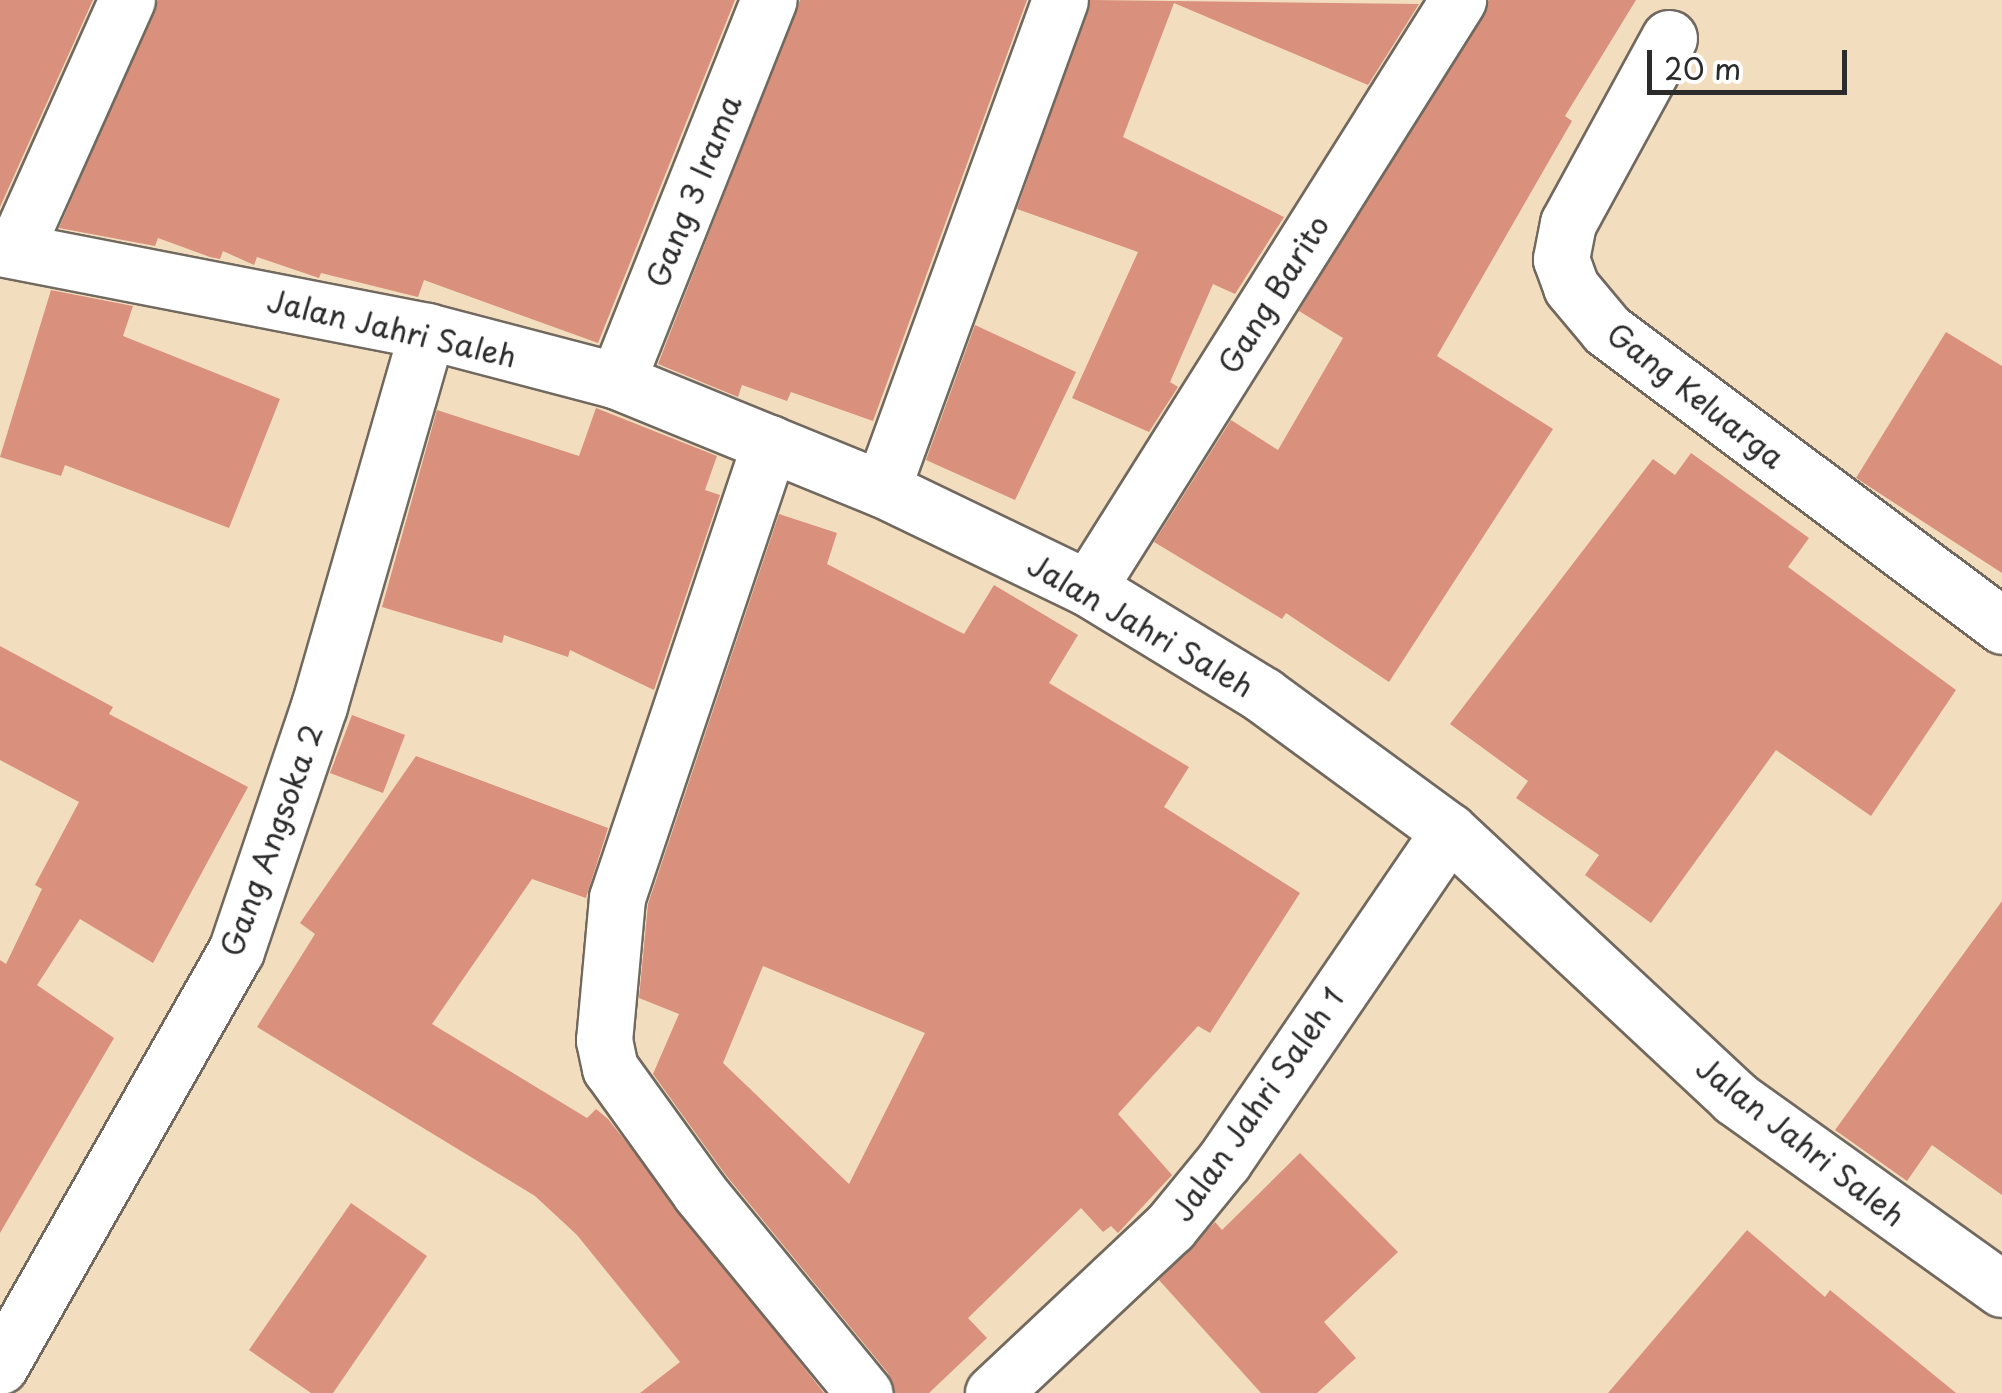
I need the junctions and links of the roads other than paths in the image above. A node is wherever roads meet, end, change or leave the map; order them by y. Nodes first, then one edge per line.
1 (128, 0) edge
2 (769, 0) edge
3 (1060, 0) edge
4 (1458, 0) edge
5 (1669, 38) dead end
6 (7, 249) edge
7 (428, 331) junction
8 (617, 382) junction
9 (770, 443) junction
10 (882, 489) junction
11 (1088, 588) junction
12 (2002, 626) edge
13 (1448, 830) junction
14 (2002, 1289) edge
15 (0, 1366) edge
16 (864, 1393) edge
17 (993, 1393) edge

1 - 6 street
2 - 8 street, Gang 3 Irama
3 - 10 street
4 - 11 street, Gang Barito
5 - 12 street, Gang Keluarga
6 - 7 street, Jalan Jahri Saleh
7 - 8 street, Jalan Jahri Saleh
7 - 15 street, Gang Angsoka 2
8 - 9 street, Jalan Jahri Saleh
9 - 10 street, Jalan Jahri Saleh
9 - 16 street
10 - 11 street, Jalan Jahri Saleh
11 - 13 street, Jalan Jahri Saleh
13 - 14 street, Jalan Jahri Saleh
13 - 17 street, Jalan Jahri Saleh 1

